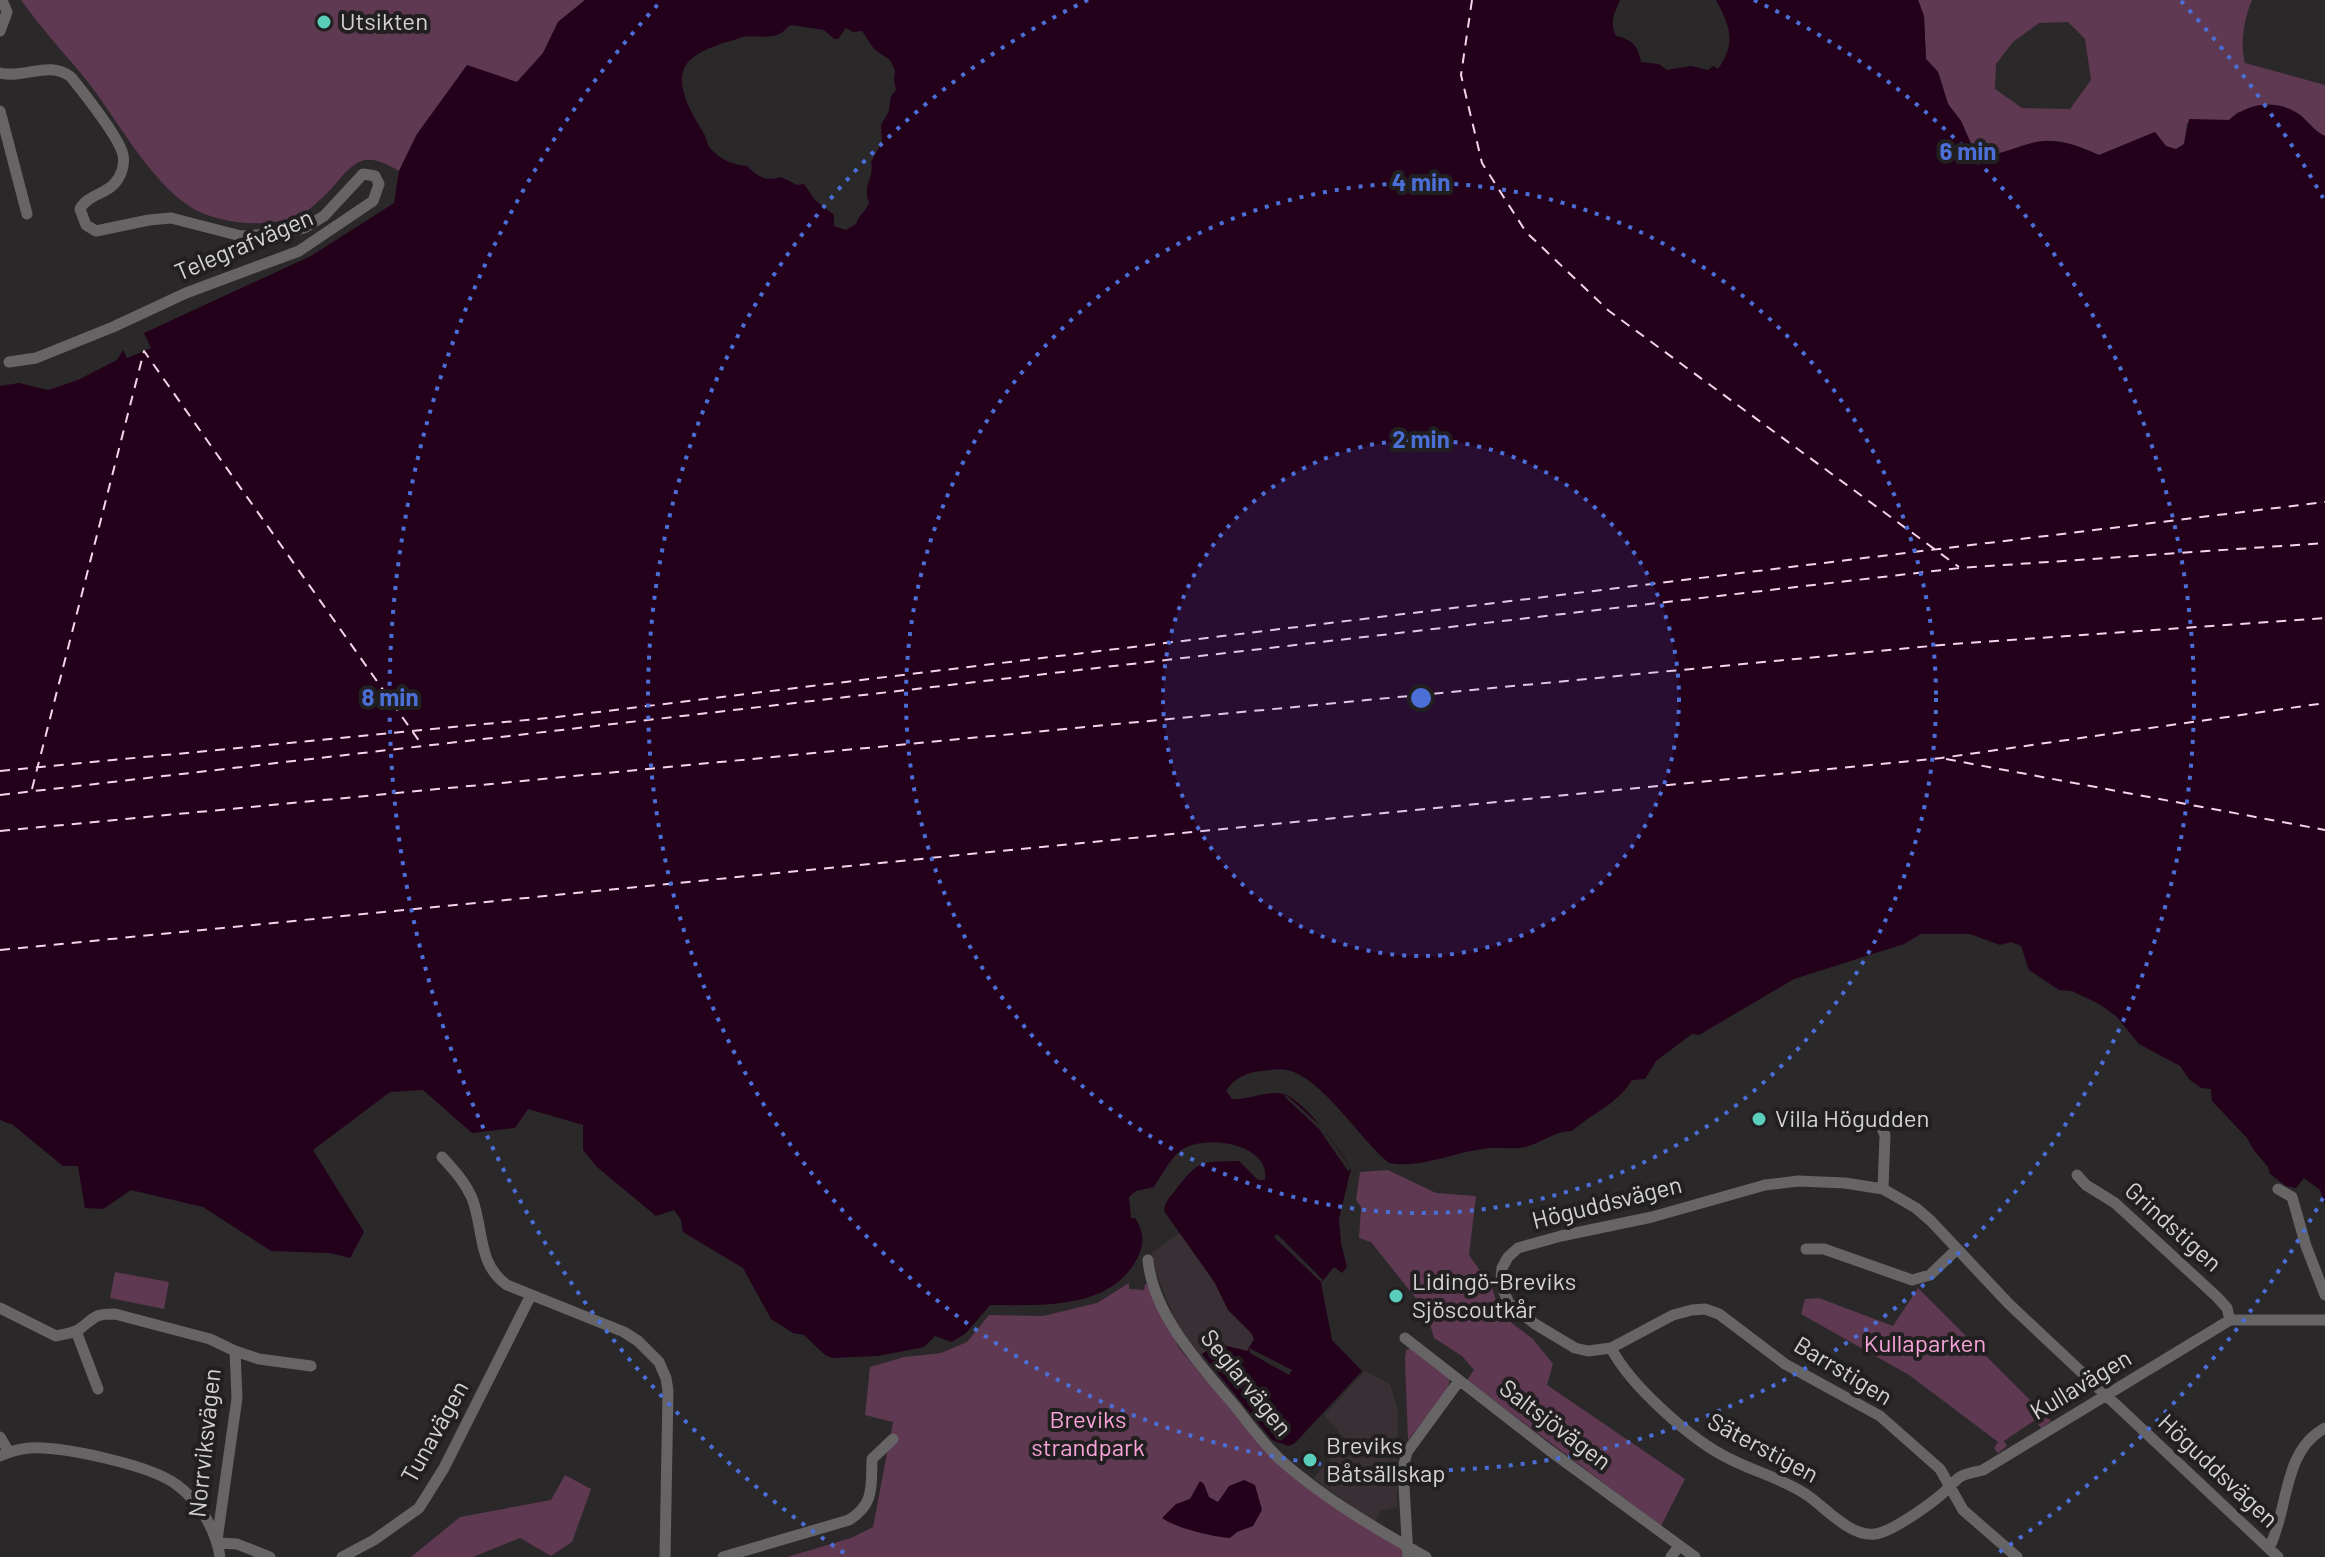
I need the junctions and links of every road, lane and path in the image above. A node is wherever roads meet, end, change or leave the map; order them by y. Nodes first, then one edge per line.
1 (2, 0) edge
2 (0, 31) edge
3 (0, 73) edge
4 (0, 111) edge
5 (27, 214) dead end
6 (9, 362) dead end
7 (1878, 1120) dead end
8 (442, 1157) dead end
9 (2077, 1175) dead end
10 (1883, 1189) junction
11 (2278, 1189) dead end
12 (1806, 1249) dead end
13 (1956, 1250) junction
14 (1148, 1260) dead end
15 (531, 1295) junction
16 (2325, 1295) edge
17 (0, 1308) edge
18 (2230, 1320) junction
19 (2325, 1320) edge
20 (76, 1331) junction
21 (1405, 1338) dead end
22 (1611, 1348) junction
23 (235, 1351) junction
24 (311, 1366) dead end
25 (1459, 1381) junction
26 (98, 1389) dead end
27 (2106, 1396) junction
28 (2325, 1428) edge
29 (0, 1437) edge
30 (893, 1439) dead end
31 (4, 1454) edge
32 (1950, 1487) junction
33 (1874, 1535) joint
34 (218, 1542) junction
35 (1679, 1546) junction
36 (1408, 1553) edge
37 (2274, 1553) edge
38 (220, 1557) edge
39 (270, 1557) edge
40 (342, 1557) edge
41 (665, 1557) edge
42 (723, 1557) edge
43 (1426, 1557) edge
44 (1671, 1557) edge
45 (1695, 1557) edge
46 (2017, 1557) edge

1 - 2 street
3 - 6 street, Telegrafvägen
4 - 5 street
7 - 10 street
8 - 15 street
9 - 18 street, Grindstigen
10 - 13 street, Höguddsvägen
10 - 22 street, Höguddsvägen
11 - 16 street
12 - 13 street
13 - 27 street, Höguddsvägen
14 - 36 street, Seglarvägen
15 - 40 street, Tunavägen
15 - 41 street
17 - 20 street, Norrviksvägen
18 - 19 street
18 - 27 street, Kullavägen
20 - 23 street, Norrviksvägen
20 - 26 street
21 - 25 street, Saltsjövägen
22 - 32 street, Barrstigen
22 - 33 street, Säterstigen
23 - 24 street, Norrviksvägen
23 - 34 street, Norrviksvägen
25 - 35 street, Saltsjövägen
25 - 36 street
27 - 32 street, Kullavägen
27 - 37 street, Höguddsvägen
28 - 37 street
29 - 31 street
30 - 42 street
31 - 34 street
32 - 33 street, Kullavägen
32 - 46 street, Barrstigen
34 - 38 street
34 - 39 street
35 - 44 street
35 - 45 street, Saltsjövägen
36 - 43 street, Seglarvägen

